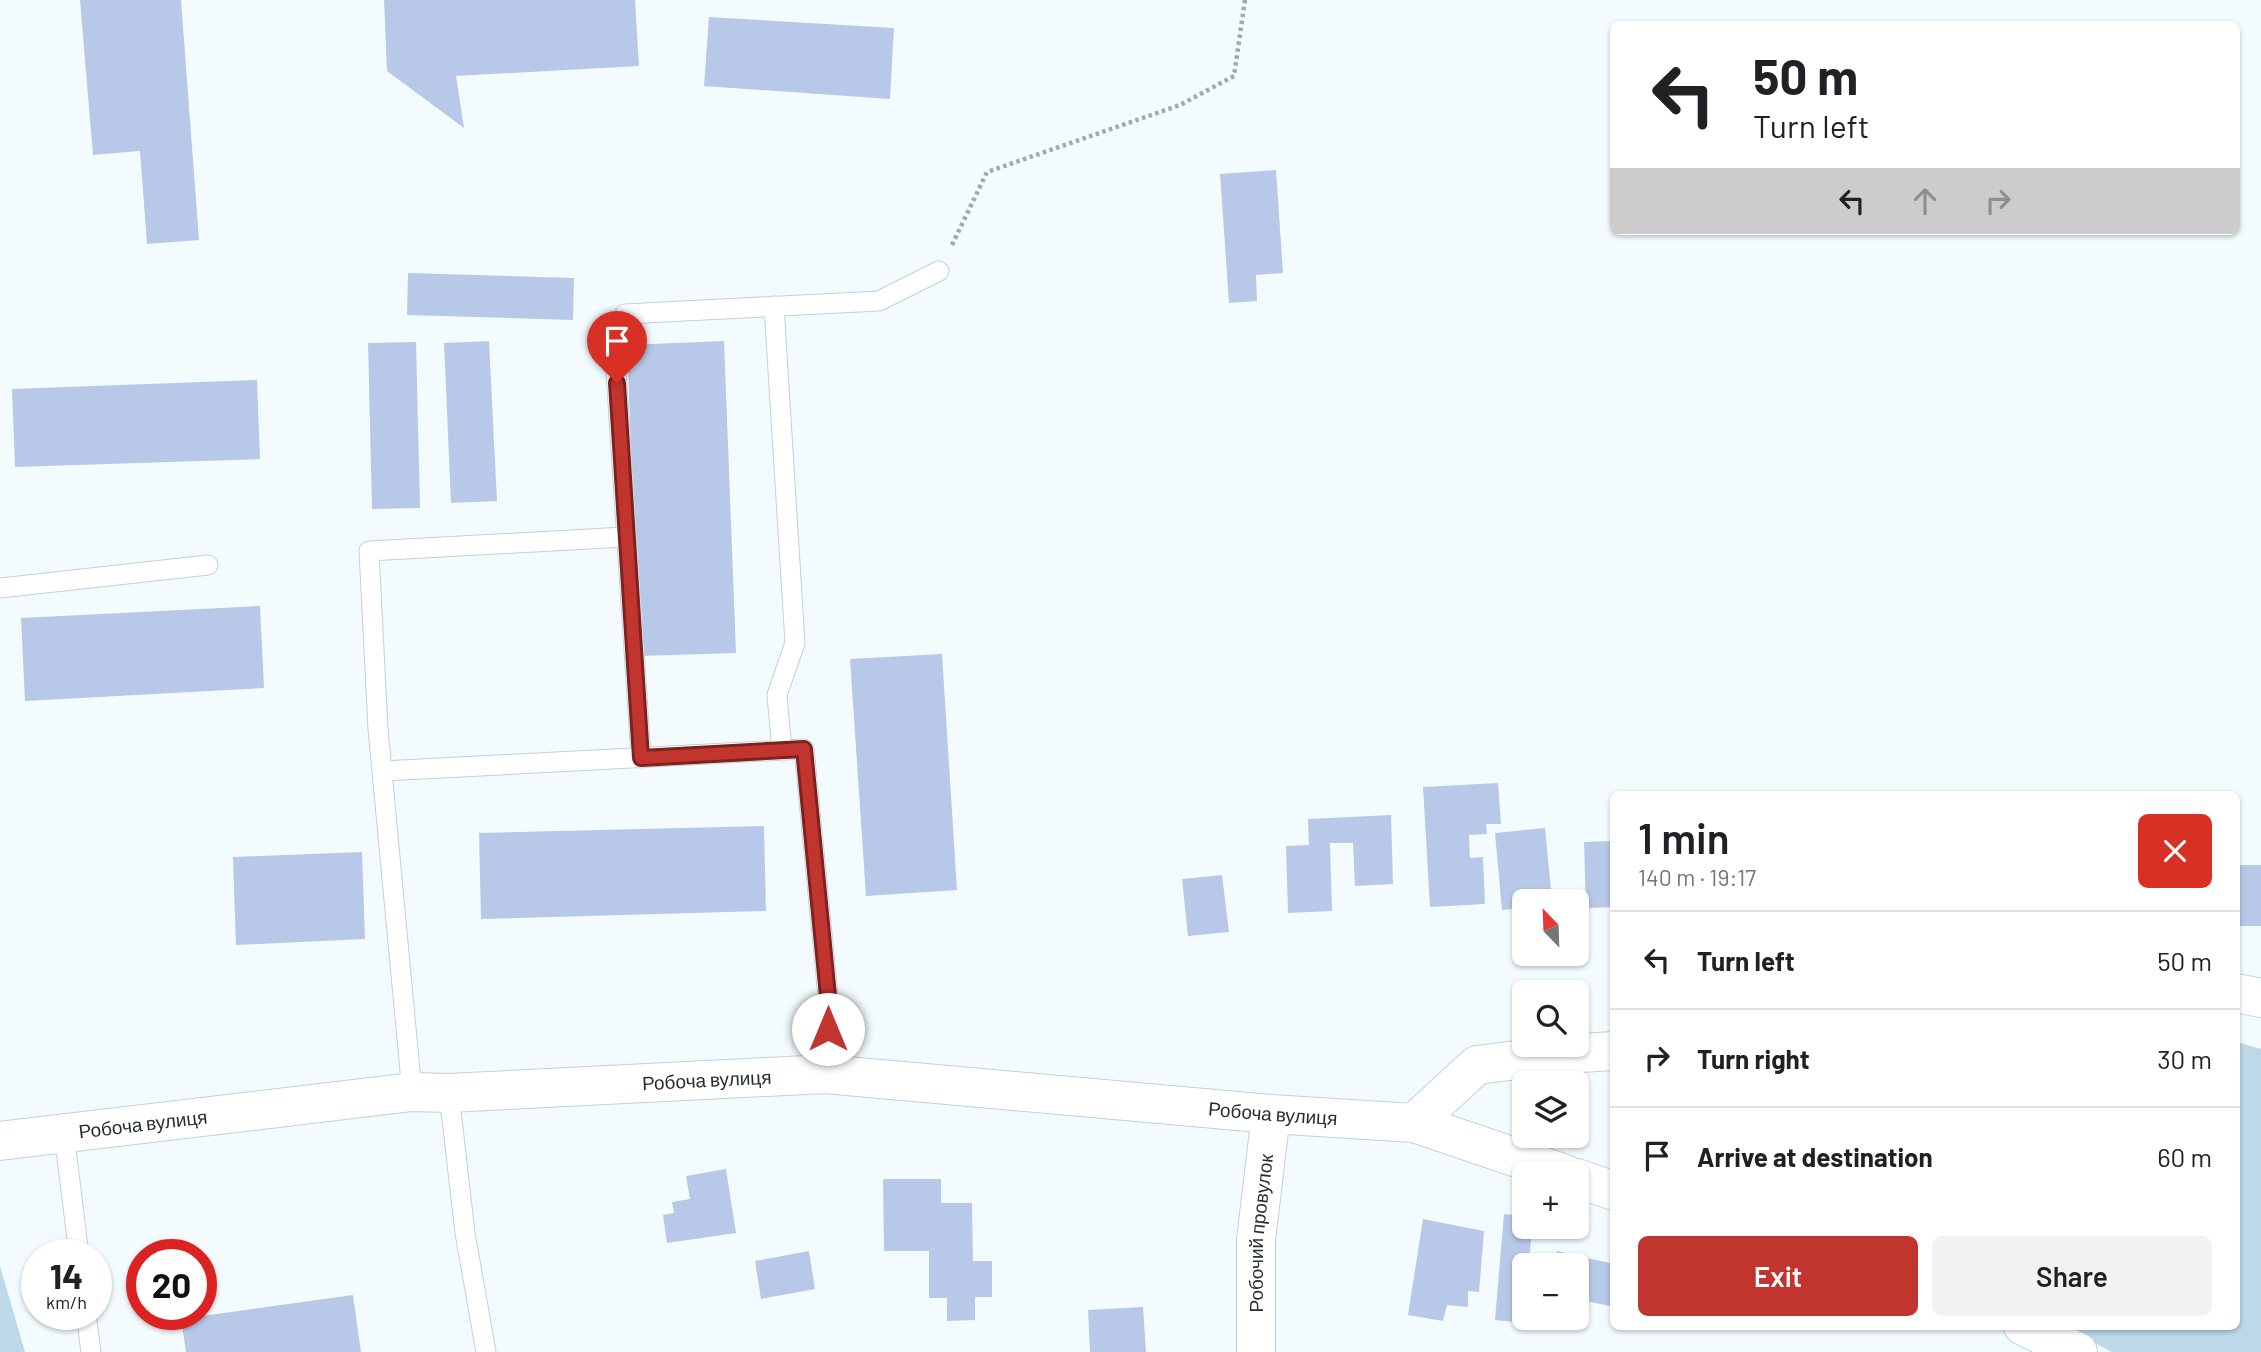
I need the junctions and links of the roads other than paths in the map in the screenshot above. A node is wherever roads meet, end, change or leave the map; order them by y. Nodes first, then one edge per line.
1 (939, 271) road end
2 (774, 306) junction
3 (625, 537) junction
4 (208, 565) dead end
5 (0, 588) edge
6 (782, 751) junction
7 (641, 758) junction
8 (383, 771) junction
9 (2240, 994) edge
10 (2261, 998) edge
11 (1610, 1051) edge
12 (825, 1074) junction
13 (431, 1093) junction
14 (1271, 1114) junction
15 (1414, 1122) junction
16 (64, 1133) junction
17 (0, 1141) edge
18 (1530, 1162) edge
19 (1589, 1182) edge
20 (1610, 1190) edge
21 (77, 1239) edge
22 (88, 1330) edge
23 (2031, 1330) edge
24 (91, 1352) edge
25 (486, 1352) edge
26 (1256, 1352) edge
27 (2078, 1352) edge

1 - 2 lane
2 - 3 lane
2 - 6 lane
3 - 7 lane
3 - 8 lane
4 - 5 lane
6 - 7 lane
6 - 12 lane
7 - 8 lane
8 - 13 lane
9 - 10 street
11 - 15 street
12 - 13 street, Робоча вулиця
12 - 14 street, Робоча вулиця
13 - 16 street, Робоча вулиця
13 - 25 lane
14 - 15 street, Робоча вулиця
14 - 26 street, Робочий провулок
15 - 18 street, Робоча вулиця
16 - 17 street, Робоча вулиця
16 - 21 lane
19 - 20 street
22 - 24 lane
23 - 27 street

